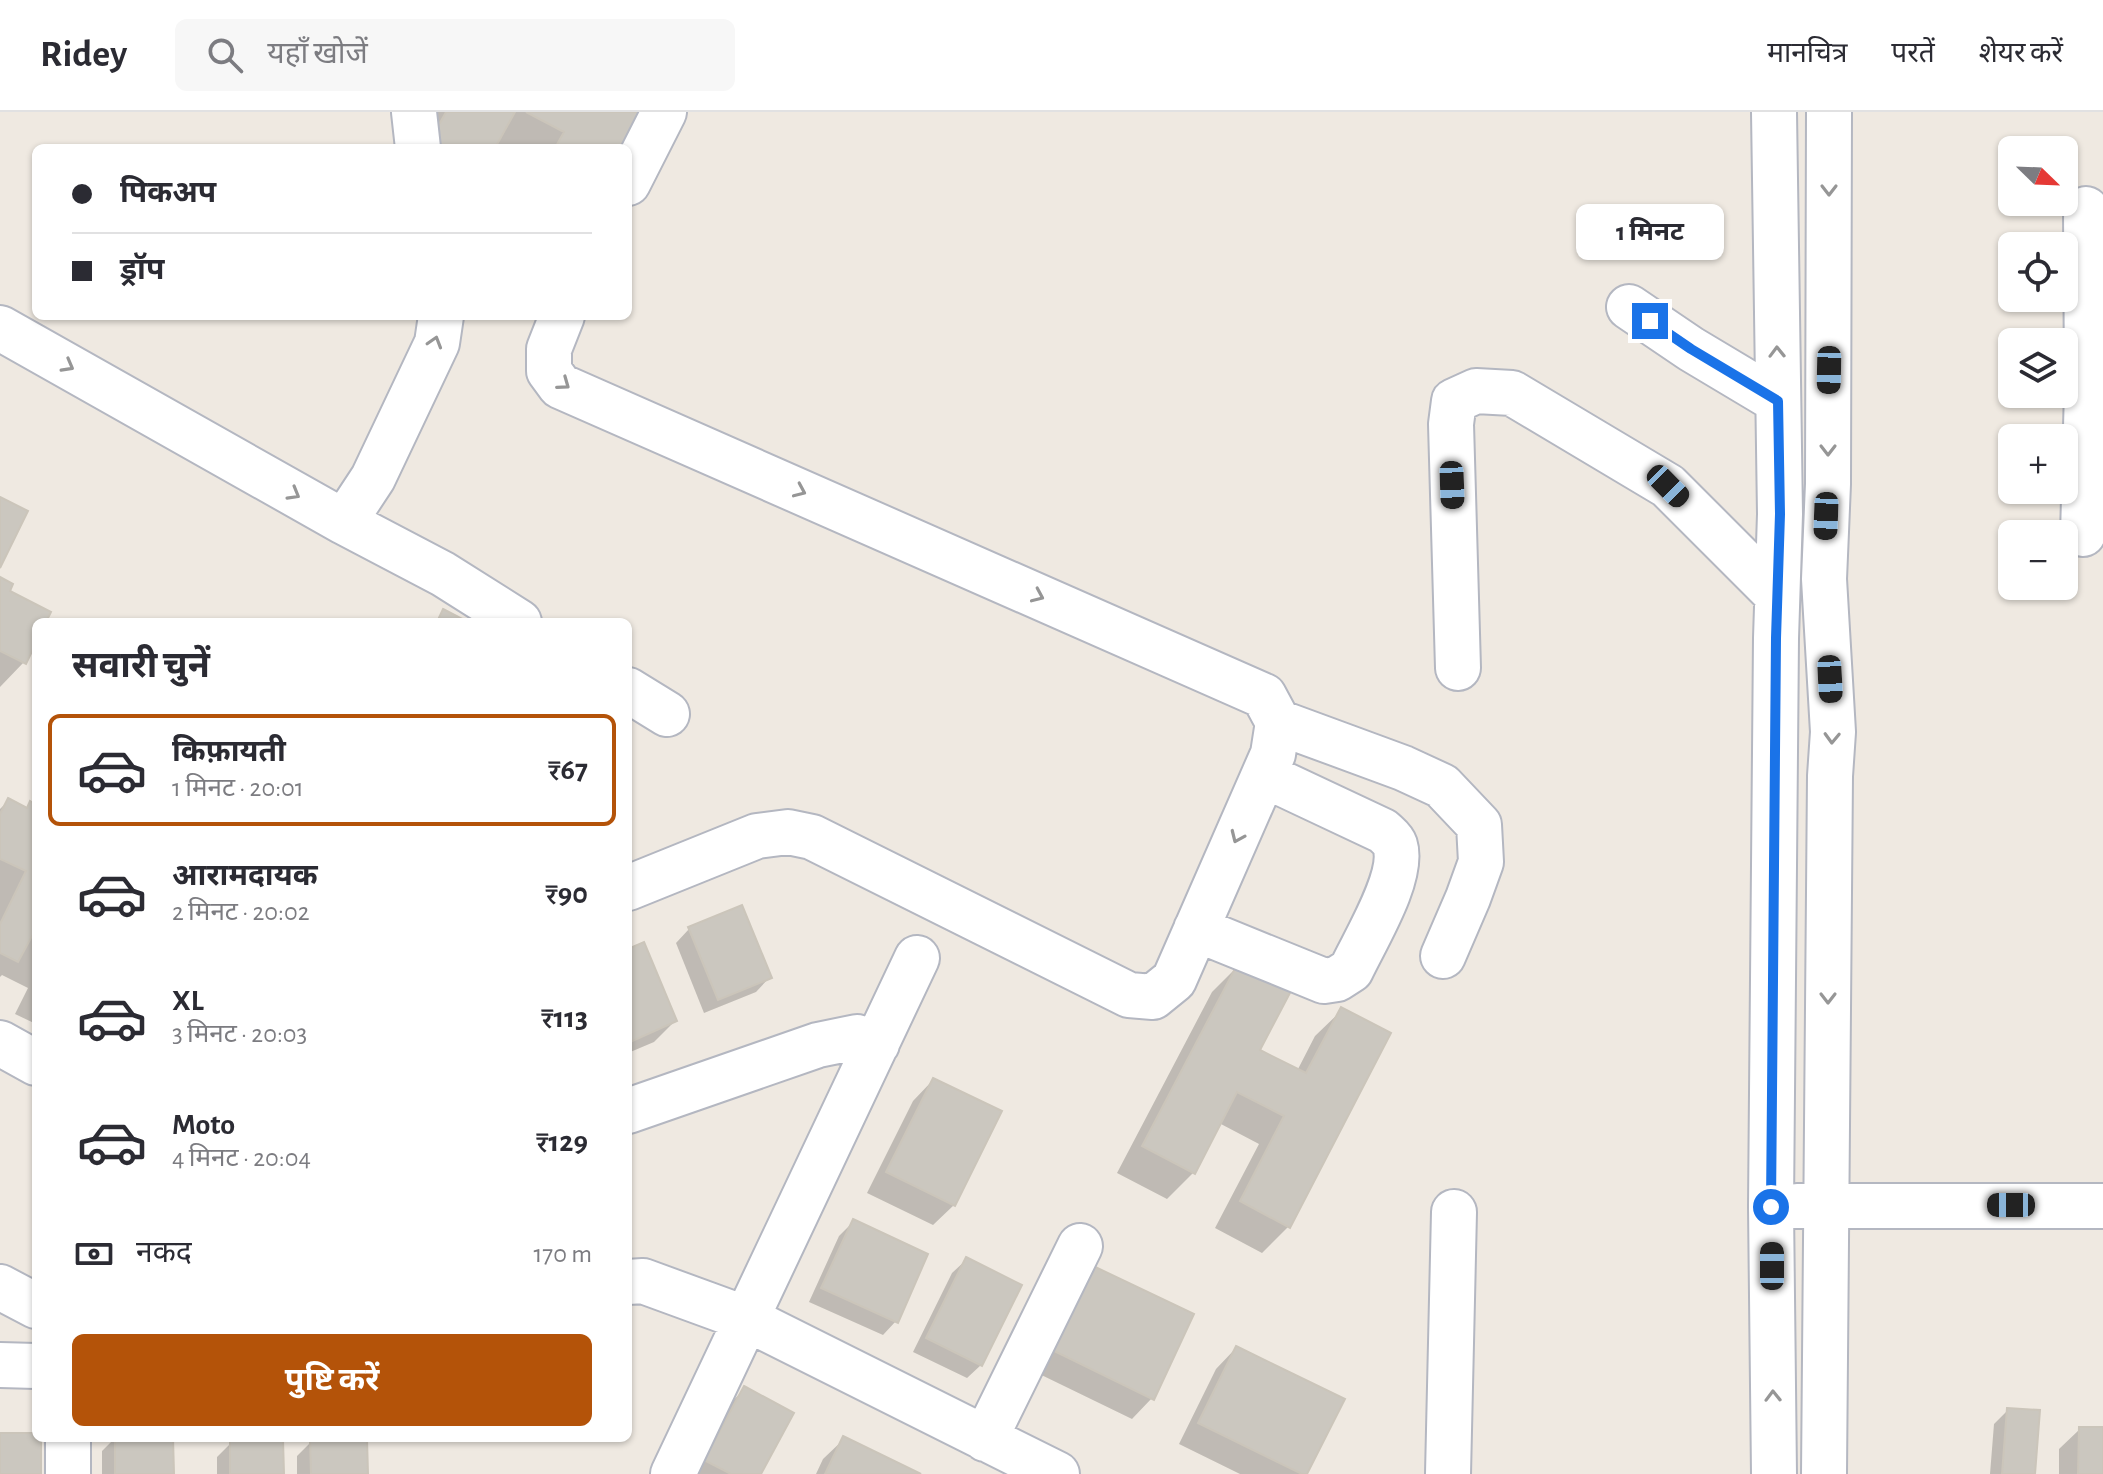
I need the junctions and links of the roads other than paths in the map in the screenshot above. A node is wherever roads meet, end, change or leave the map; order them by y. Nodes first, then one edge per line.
1 (414, 112) edge
2 (664, 112) edge
3 (1774, 112) edge
4 (1829, 112) edge
5 (418, 144) edge
6 (632, 175) edge
7 (2086, 209) dead end
8 (1629, 307) dead end
9 (440, 320) edge
10 (560, 320) edge
11 (0, 328) edge
12 (2095, 391) edge
13 (1778, 401) junction
14 (344, 522) junction
15 (2083, 534) dead end
16 (1777, 595) junction
17 (513, 618) edge
18 (1458, 668) dead end
19 (632, 692) edge
20 (667, 714) dead end
21 (1278, 722) junction
22 (1264, 775) junction
23 (632, 886) edge
24 (1196, 929) junction
25 (1443, 956) dead end
26 (917, 958) dead end
27 (0, 1043) edge
28 (877, 1044) junction
29 (32, 1061) edge
30 (632, 1110) edge
31 (1827, 1205) junction
32 (2103, 1206) edge
33 (1771, 1207) junction
34 (1454, 1212) dead end
35 (1080, 1246) dead end
36 (632, 1282) edge
37 (0, 1287) edge
38 (32, 1304) edge
39 (747, 1319) junction
40 (0, 1365) edge
41 (32, 1366) edge
42 (985, 1439) junction
43 (68, 1442) edge
44 (68, 1474) edge
45 (673, 1474) edge
46 (1057, 1474) edge
47 (1448, 1474) edge
48 (1774, 1474) edge
49 (1824, 1474) edge

1 - 5 street
2 - 6 street
13 -> 3 street
4 -> 31 street
7 - 12 street
8 - 13 street
14 -> 9 street
10 -> 21 street
11 -> 14 street
12 - 15 street
13 - 16 street
14 - 17 street
16 - 18 street
16 - 33 street
19 - 20 street
21 - 22 street
21 - 25 street
22 -> 24 street
22 - 24 street
23 - 24 street
26 - 28 street
27 - 29 street
28 - 30 street
28 - 39 street
31 - 32 street
31 - 33 street
31 - 49 street
48 -> 33 street
34 - 47 street
35 - 42 street
36 - 39 street
37 - 38 street
39 - 42 street
39 - 45 street
40 - 41 street
42 - 46 street
43 - 44 street

